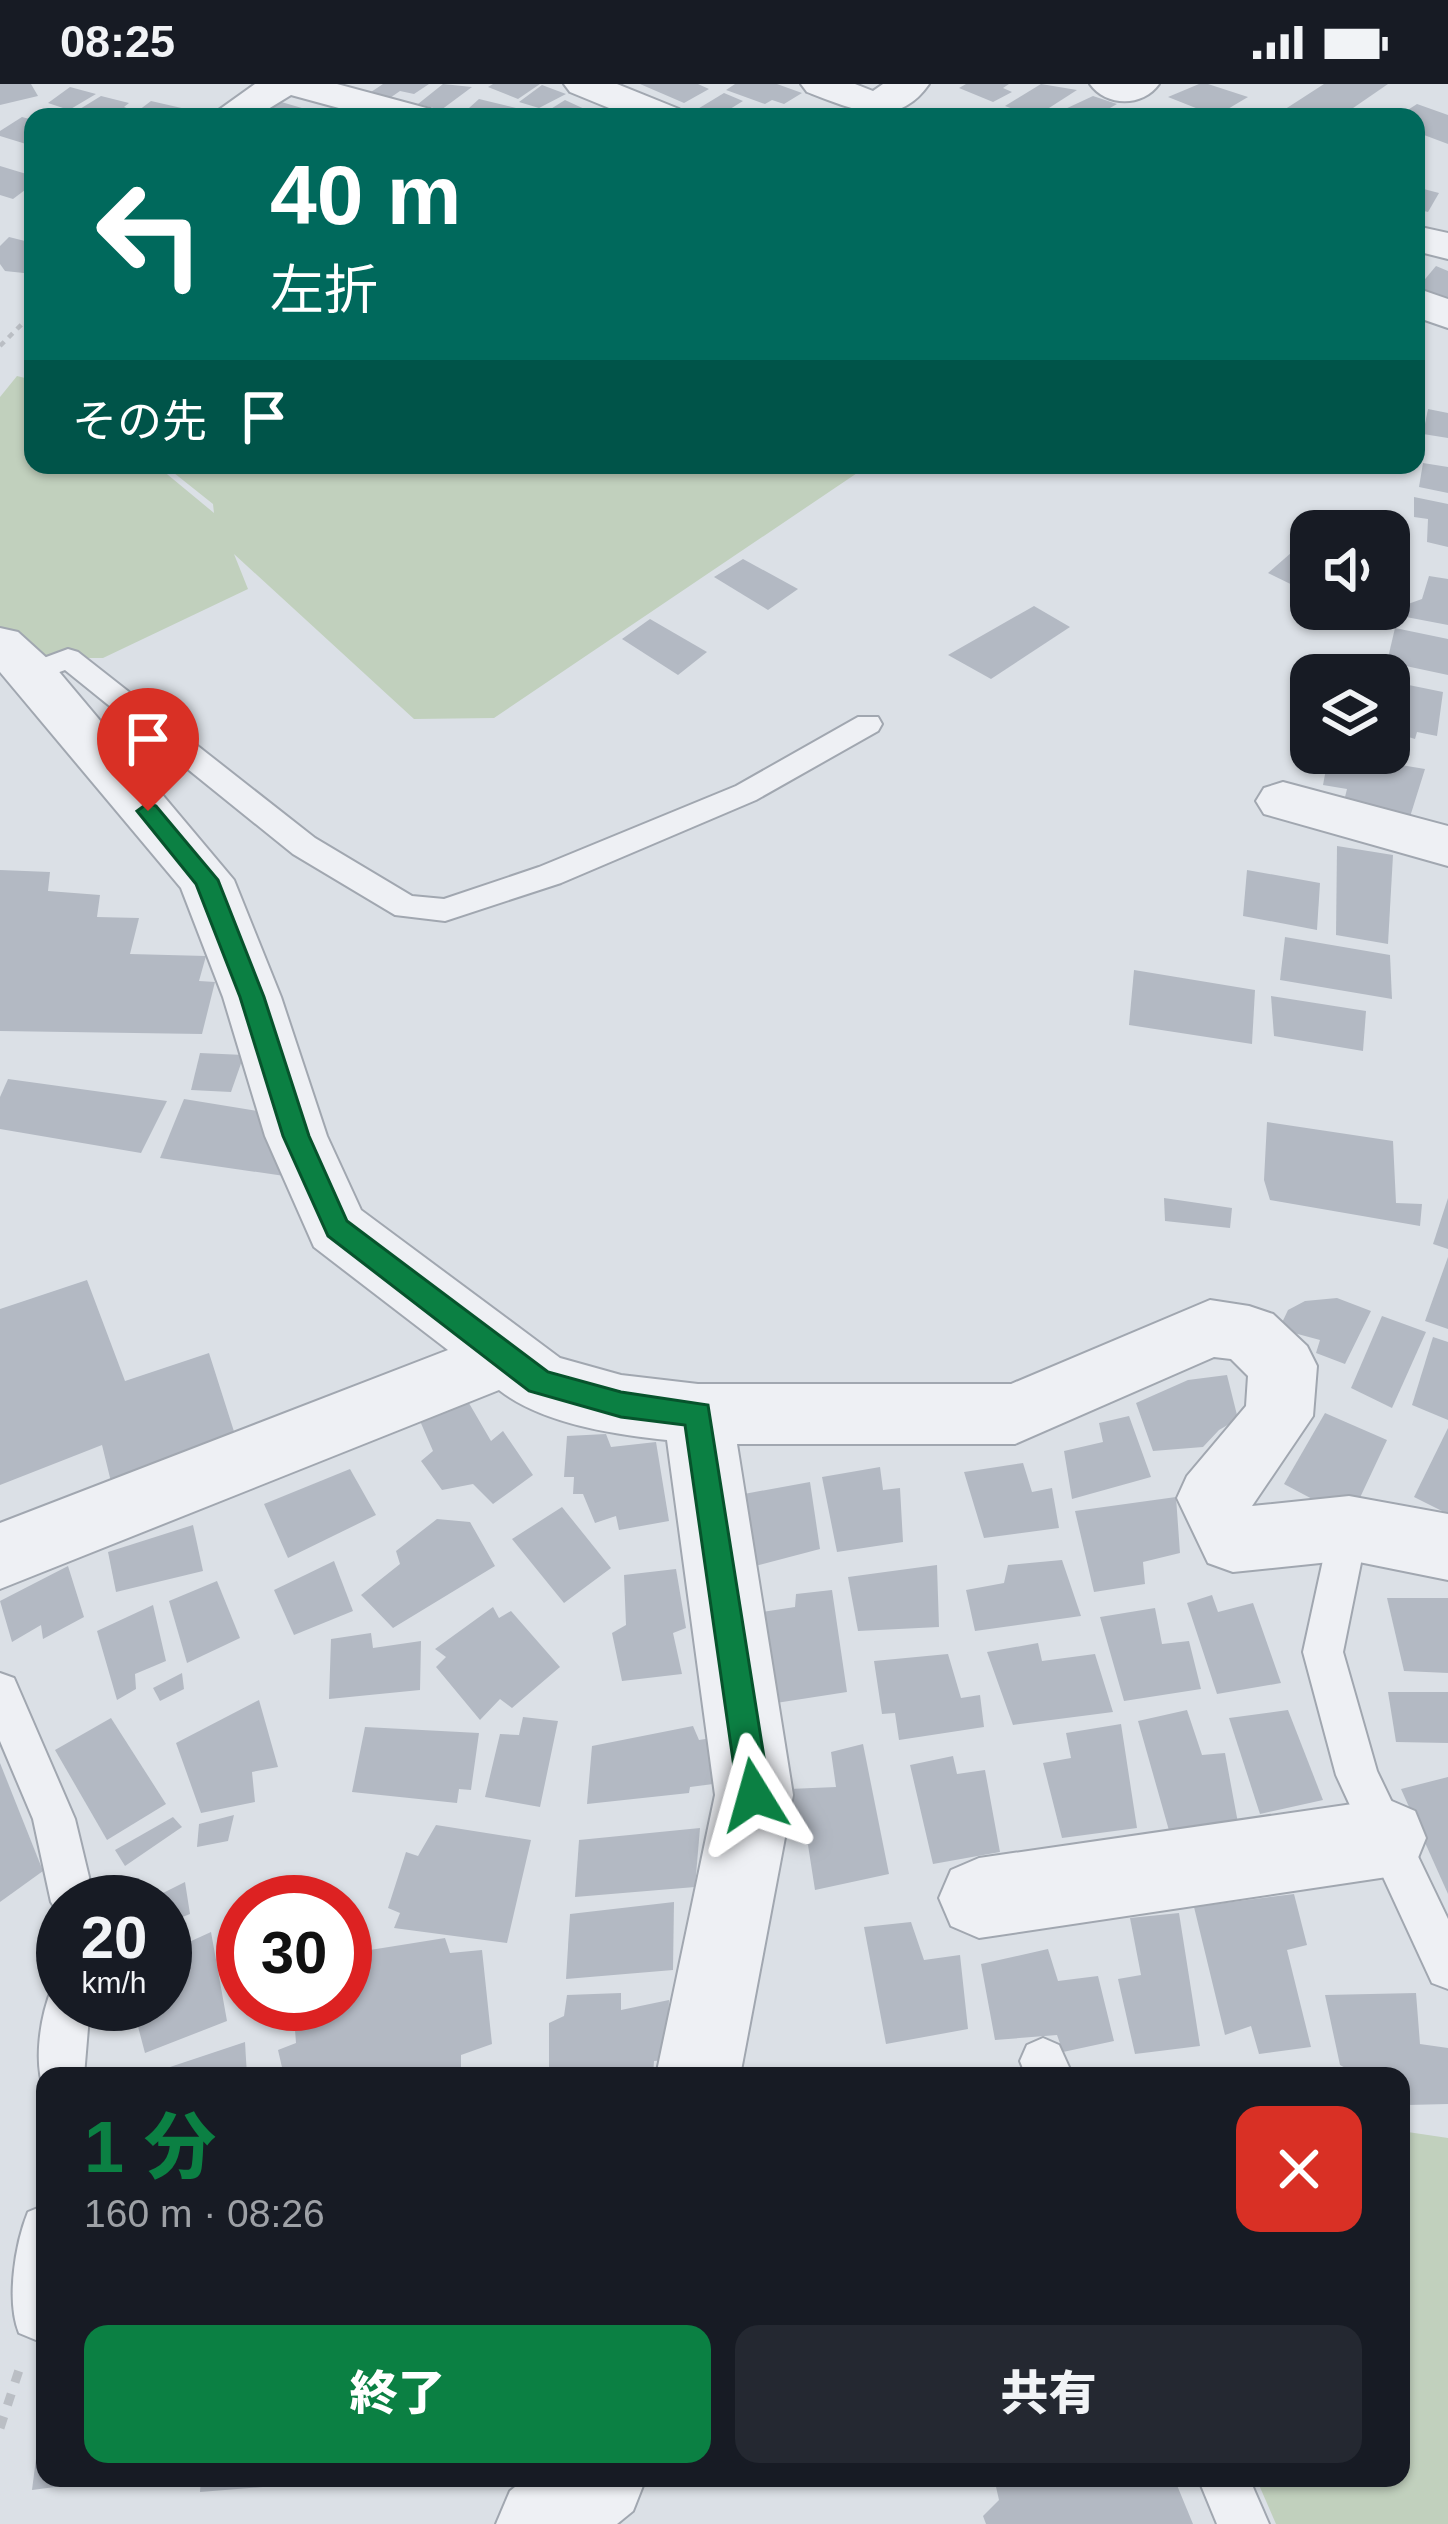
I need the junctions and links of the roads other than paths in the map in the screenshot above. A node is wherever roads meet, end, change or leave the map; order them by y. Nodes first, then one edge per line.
1 (282, 84) edge
2 (293, 84) edge
3 (584, 84) edge
4 (1109, 84) edge
5 (1140, 84) edge
6 (862, 92) edge
7 (243, 108) edge
8 (382, 108) edge
9 (643, 108) edge
10 (828, 108) edge
11 (899, 108) edge
12 (16, 658) edge
13 (868, 724) dead end
14 (1282, 800) dead end
15 (1445, 828) edge
16 (506, 1357) junction
17 (698, 1414) junction
18 (1349, 1528) junction
19 (1448, 1547) edge
20 (0, 1556) edge
21 (0, 1692) edge
22 (1387, 1838) junction
23 (67, 1875) edge
24 (979, 1898) dead end
25 (1448, 1967) edge
26 (65, 2031) edge
27 (62, 2067) edge
28 (700, 2067) edge
29 (589, 2487) edge
30 (1227, 2487) edge
31 (543, 2524) edge
32 (1243, 2524) edge

1 - 7 street
2 - 8 street
3 - 9 street
4 - 5 street
6 - 10 street
6 - 11 street
12 - 13 lane
12 - 16 street
14 - 15 street
16 - 17 street
16 - 20 street
17 - 18 street
17 - 28 street
18 - 19 street
18 - 22 lane
21 - 23 lane
22 - 24 street
22 - 25 lane
26 - 27 lane
29 - 31 street
30 - 32 lane

